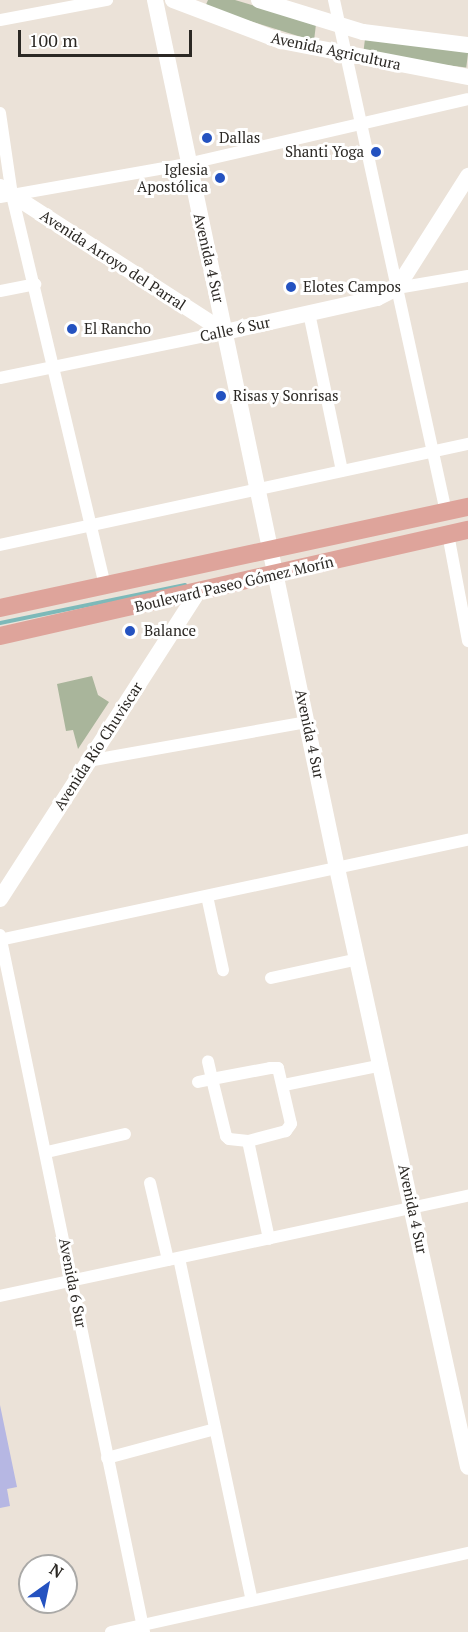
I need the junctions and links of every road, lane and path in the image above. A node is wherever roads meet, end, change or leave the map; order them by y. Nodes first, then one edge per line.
1 (107, 0) edge
2 (155, 0) edge
3 (173, 0) edge
4 (259, 0) edge
5 (334, 0) edge
6 (0, 20) edge
7 (340, 24) junction
8 (468, 45) edge
9 (347, 56) junction
10 (468, 76) edge
11 (468, 99) edge
12 (0, 113) edge
13 (362, 126) junction
14 (187, 164) junction
15 (468, 176) edge
16 (4, 193) edge
17 (468, 276) edge
18 (35, 284) junction
19 (397, 288) junction
20 (0, 291) edge
21 (309, 313) junction
22 (225, 332) junction
23 (53, 365) junction
24 (0, 378) edge
25 (468, 444) edge
26 (432, 452) junction
27 (342, 471) junction
28 (257, 489) junction
29 (468, 507) edge
30 (446, 512) junction
31 (90, 525) junction
32 (468, 530) edge
33 (448, 534) junction
34 (0, 545) edge
35 (271, 550) junction
36 (232, 558) junction
37 (277, 575) junction
38 (105, 586) junction
39 (197, 593) junction
40 (0, 608) edge
41 (0, 636) edge
42 (468, 641) edge
43 (308, 722) junction
44 (88, 761) junction
45 (468, 840) edge
46 (337, 868) junction
47 (207, 896) junction
48 (0, 899) edge
49 (0, 938) edge
50 (358, 959) junction
51 (224, 970) dead end
52 (271, 978) dead end
53 (208, 1061) dead end
54 (382, 1065) junction
55 (212, 1079) junction
56 (198, 1082) dead end
57 (284, 1085) junction
58 (125, 1134) dead end
59 (248, 1141) junction
60 (46, 1152) junction
61 (150, 1183) dead end
62 (468, 1196) edge
63 (413, 1208) junction
64 (269, 1239) junction
65 (174, 1259) junction
66 (73, 1281) junction
67 (0, 1296) edge
68 (215, 1429) junction
69 (107, 1458) junction
70 (468, 1467) edge
71 (468, 1553) edge
72 (252, 1600) junction
73 (143, 1629) edge
74 (111, 1632) edge

1 - 6 street
2 - 14 street, Avenida 4 Sur
3 - 9 street, Avenida Agricultura
4 - 7 street, Avenida Agricultura
5 - 7 street
7 - 8 street, Avenida Agricultura
7 - 9 street
9 - 10 street, Avenida Agricultura
9 - 13 street
11 - 13 street
12 - 16 street
13 - 14 street
13 - 19 street
14 - 16 street
14 - 22 street, Avenida 4 Sur
15 - 19 street
16 - 18 street
16 - 22 street, Avenida Arroyo del Parral
17 - 19 street, Calle 6 Sur
18 - 20 street
18 - 23 street
19 - 21 street, Calle 6 Sur
19 - 26 street
21 - 22 street, Calle 6 Sur
21 - 27 street
22 - 23 street, Calle 6 Sur
22 - 28 street, Avenida 4 Sur
23 - 24 street, Calle 6 Sur
23 - 31 street
25 - 26 street
26 - 27 street
26 - 30 street
27 - 28 street
28 - 31 street
28 - 35 street, Avenida 4 Sur
29 - 30 main road, Boulevard Paseo Gómez Morín
30 - 35 main road, Boulevard Paseo Gómez Morín
31 - 34 street
31 - 38 street
32 - 33 main road, Boulevard Paseo Gómez Morín
33 - 37 main road, Boulevard Paseo Gómez Morín
33 - 42 street
35 - 36 main road, Boulevard Paseo Gómez Morín
35 - 37 street, Avenida 4 Sur
36 - 38 main road, Boulevard Paseo Gómez Morín
36 - 39 main road
37 - 39 main road, Boulevard Paseo Gómez Morín
37 - 43 street, Avenida 4 Sur
38 - 40 main road, Boulevard Paseo Gómez Morín
39 - 41 main road, Boulevard Paseo Gómez Morín
39 - 44 street, Avenida Río Chuviscar
43 - 44 street
43 - 46 street, Avenida 4 Sur
44 - 48 street, Avenida Río Chuviscar
45 - 46 street
46 - 47 street
46 - 50 street, Avenida 4 Sur
47 - 49 street
47 - 51 street
49 - 60 street, Avenida 6 Sur
50 - 52 street
50 - 54 street, Avenida 4 Sur
53 - 55 street
54 - 57 street
54 - 63 street, Avenida 4 Sur
55 - 56 street
55 - 57 street
55 - 59 street
57 - 59 street
58 - 60 street
59 - 64 street
60 - 66 street, Avenida 6 Sur
61 - 65 street
62 - 63 street
63 - 64 street
63 - 70 street, Avenida 4 Sur
64 - 65 street
65 - 66 street
65 - 68 street
66 - 67 street
66 - 69 street, Avenida 6 Sur
68 - 69 street
68 - 72 street
69 - 73 street, Avenida 6 Sur
71 - 72 street
72 - 73 street
73 - 74 street

